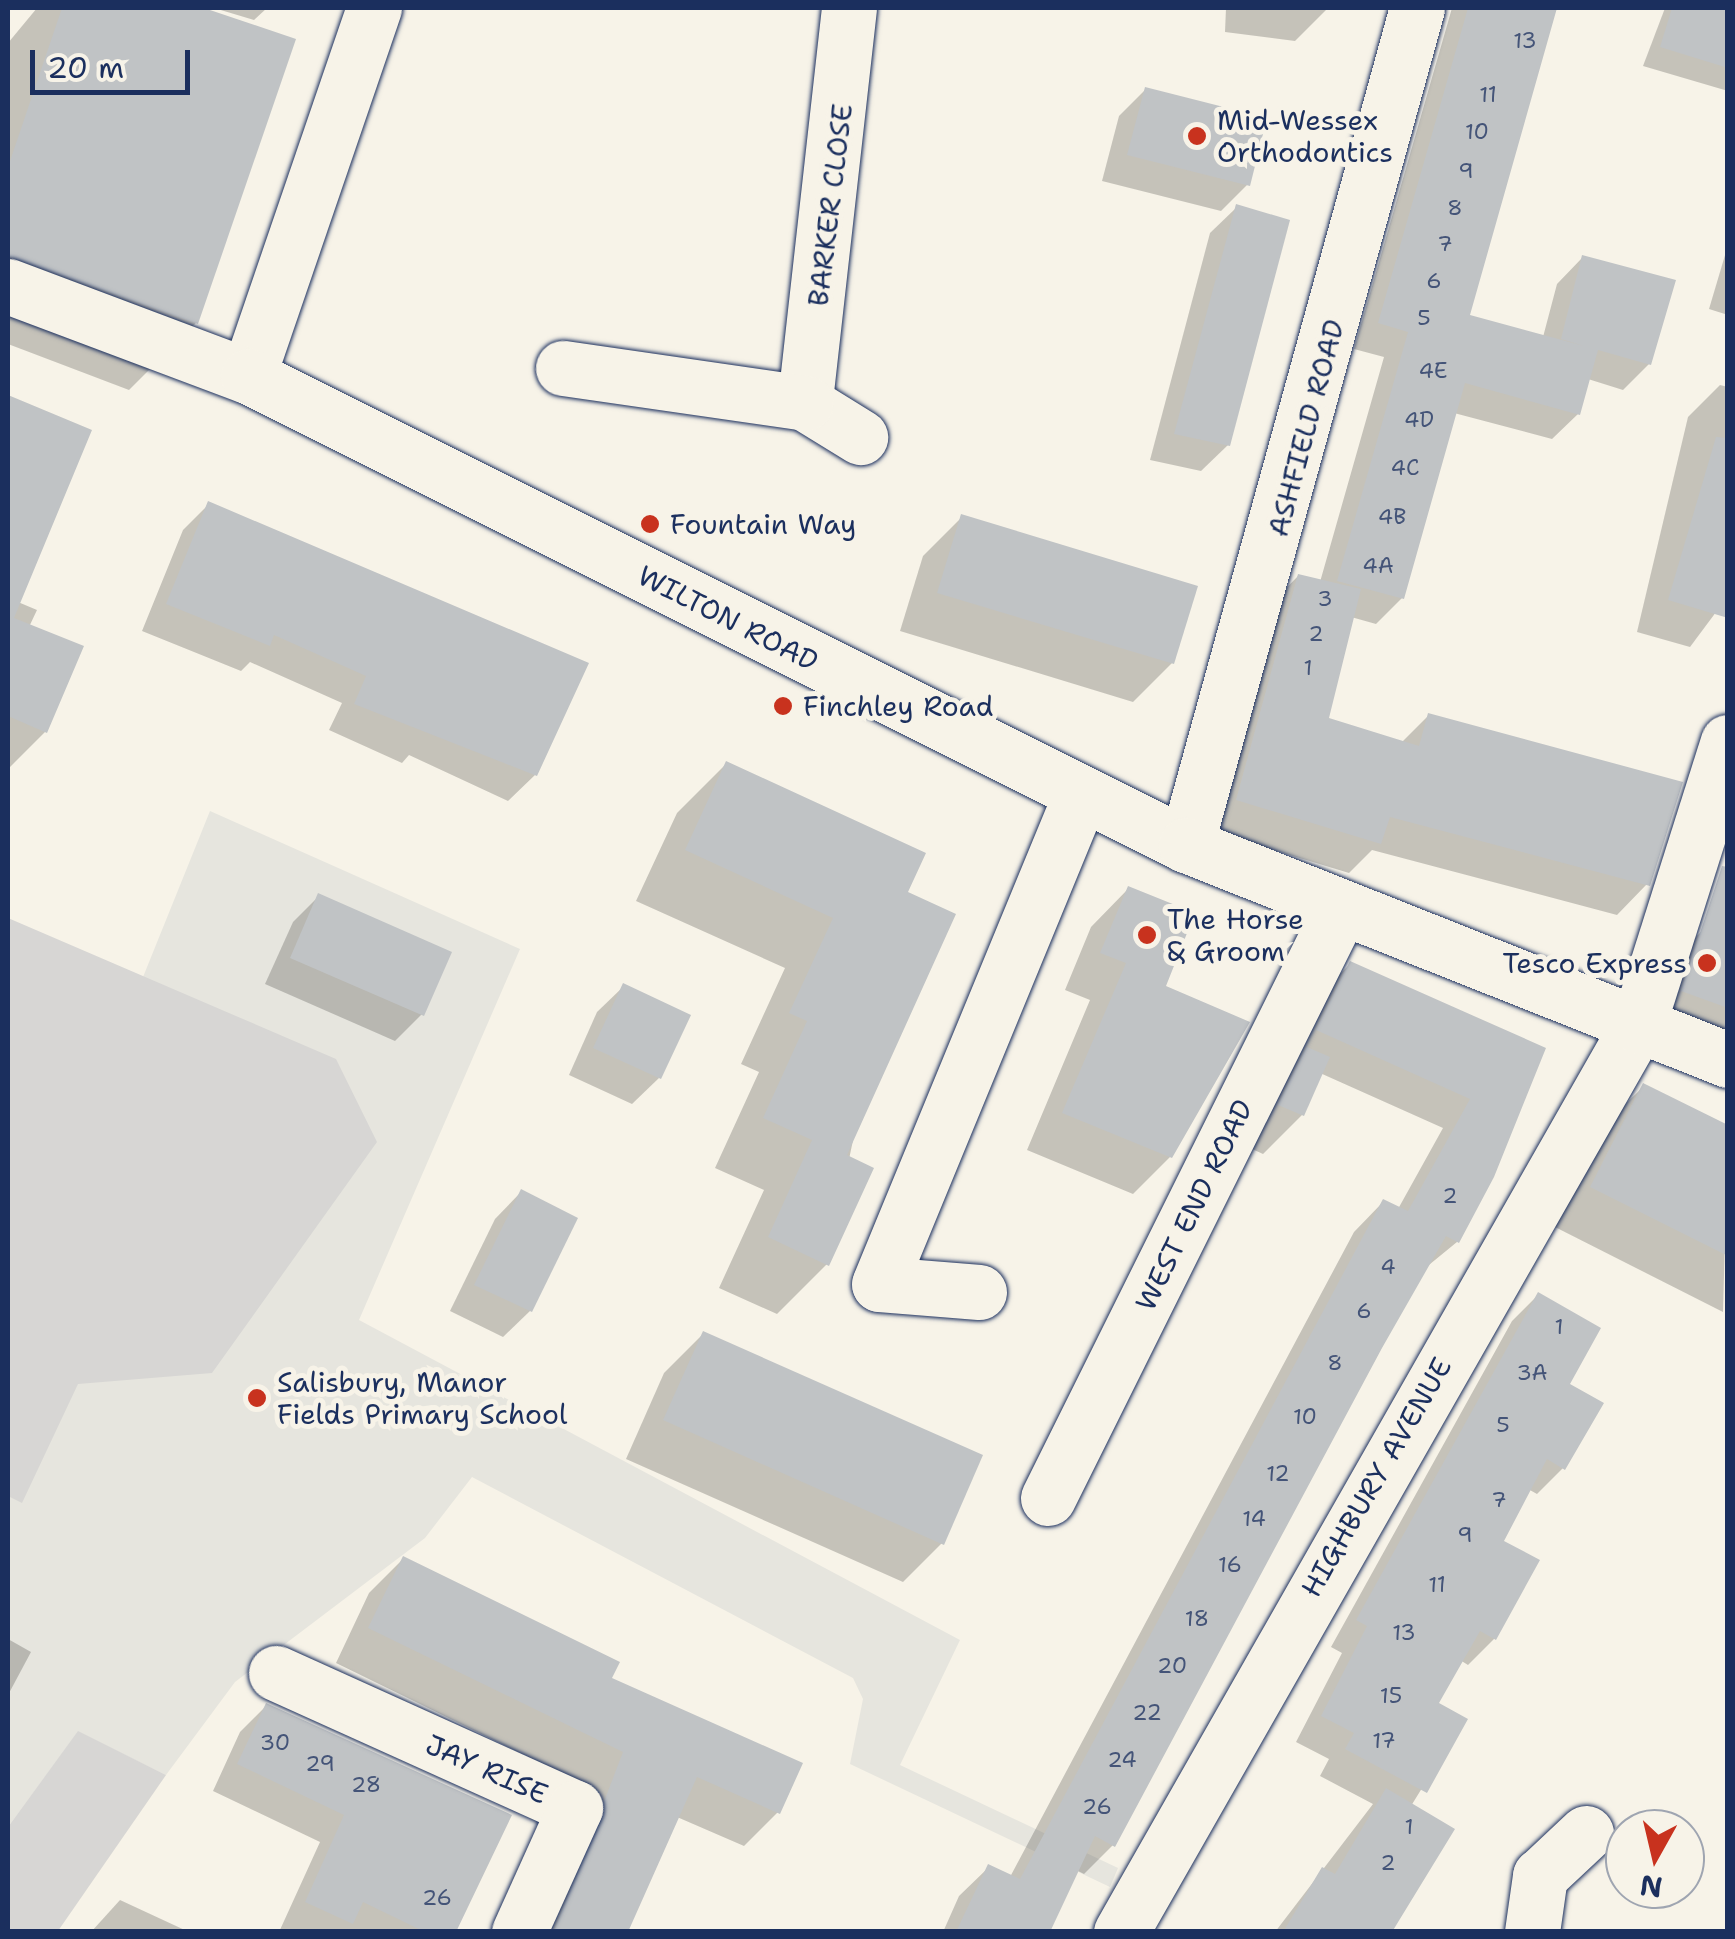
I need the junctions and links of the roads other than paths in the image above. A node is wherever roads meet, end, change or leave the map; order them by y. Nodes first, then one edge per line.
1 (849, 8) edge
2 (1416, 8) edge
3 (358, 12) edge
4 (8, 286) edge
5 (563, 368) dead end
6 (248, 376) junction
7 (806, 403) junction
8 (860, 437) dead end
9 (1728, 742) edge
10 (1082, 794) junction
11 (1186, 845) junction
12 (1339, 912) junction
13 (1638, 1026) junction
14 (1728, 1060) edge
15 (979, 1292) dead end
16 (1048, 1498) dead end
17 (276, 1673) dead end
18 (1586, 1833) dead end
19 (519, 1932) edge
20 (1121, 1932) edge
21 (1532, 1932) edge

1 - 7 main road, BARKER CLOSE
2 - 11 main road, ASHFIELD ROAD
3 - 6 main road
4 - 6 main road, WILTON ROAD
5 - 7 main road
6 - 10 main road, WILTON ROAD
7 - 8 main road
9 - 13 main road, HIGHBURY AVENUE
10 - 11 main road, WILTON ROAD
10 - 15 main road
11 - 12 main road, WILTON ROAD
12 - 13 main road, WILTON ROAD
12 - 16 main road, WEST END ROAD
13 - 14 main road, WILTON ROAD
13 - 20 main road, HIGHBURY AVENUE
17 - 19 main road, JAY RISE
18 - 21 main road

